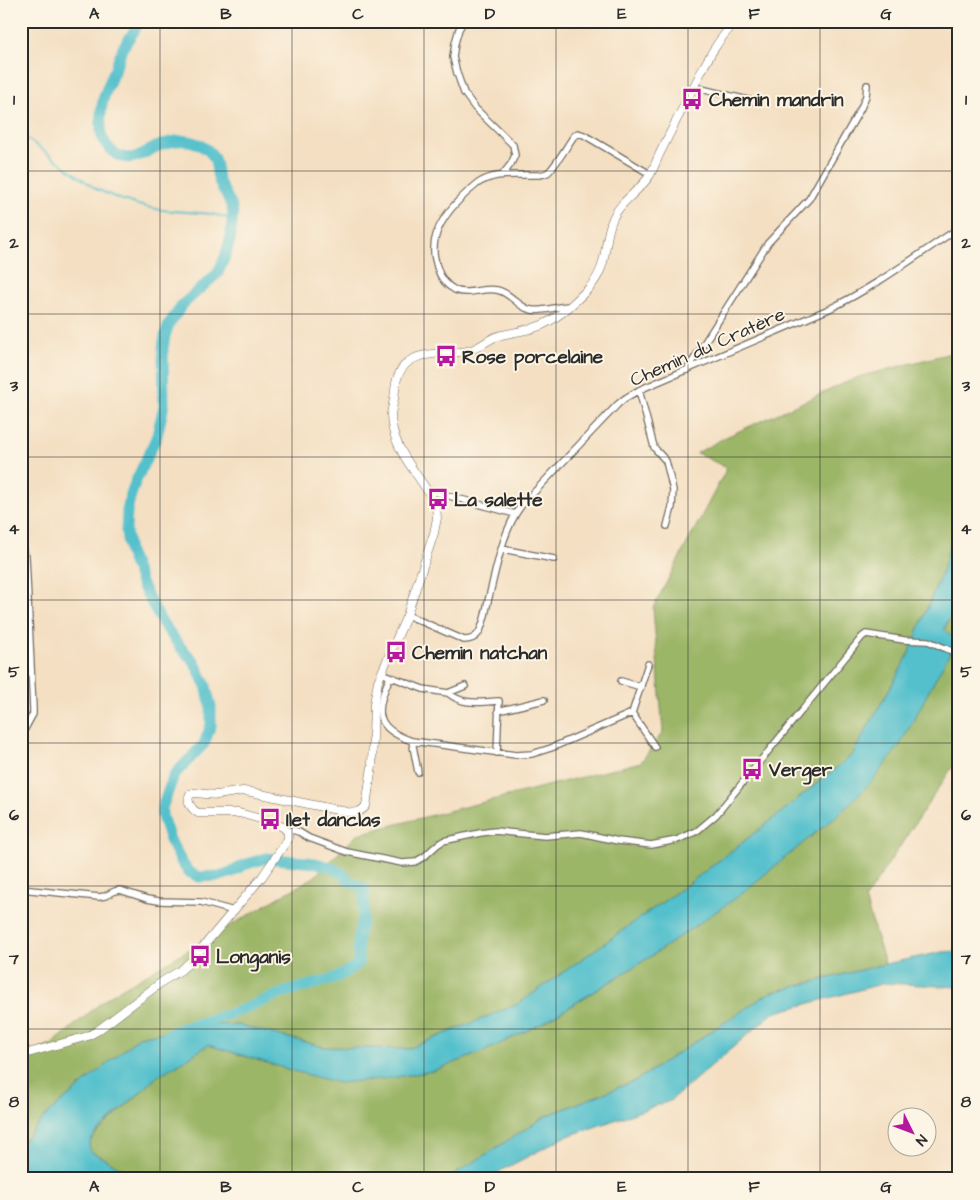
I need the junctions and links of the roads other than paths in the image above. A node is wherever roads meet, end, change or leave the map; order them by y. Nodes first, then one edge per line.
1 (464, 21) edge
2 (736, 21) edge
3 (867, 85) dead end
4 (693, 87) junction
5 (752, 101) dead end
6 (650, 174) junction
7 (502, 175) junction
8 (959, 228) edge
9 (570, 306) junction
10 (687, 370) junction
11 (639, 390) junction
12 (429, 492) junction
13 (515, 514) junction
14 (667, 526) dead end
15 (21, 549) edge
16 (502, 549) junction
17 (554, 559) dead end
18 (407, 615) junction
19 (957, 654) edge
20 (648, 664) dead end
21 (382, 673) junction
22 (390, 676) junction
23 (621, 681) dead end
24 (465, 686) dead end
25 (641, 688) junction
26 (448, 693) junction
27 (544, 700) dead end
28 (498, 711) junction
29 (632, 713) junction
30 (21, 736) edge
31 (412, 741) junction
32 (655, 747) dead end
33 (497, 753) junction
34 (418, 772) dead end
35 (288, 832) junction
36 (21, 889) edge
37 (234, 911) junction
38 (21, 1043) edge
39 (24, 1054) edge

1 - 7 street
2 - 4 street
3 - 10 street
4 - 5 street
4 - 6 street
6 - 7 street
6 - 9 street
7 - 9 street
8 - 10 street, Chemin du Cratère
9 - 12 street
10 - 11 street, Chemin du Cratère
11 - 13 street, Chemin du Cratère
11 - 14 street
12 - 13 street
12 - 18 street
13 - 16 street, Chemin du Cratère
15 - 30 street
16 - 17 street
16 - 18 street, Chemin du Cratère
18 - 21 street
19 - 35 street
20 - 25 street
21 - 22 street
21 - 35 street
22 - 26 street
22 - 31 street
23 - 25 street
24 - 26 street
25 - 29 street
26 - 28 street
27 - 28 street
28 - 33 street
29 - 32 street
29 - 33 street
31 - 33 street
31 - 34 street
35 - 37 street
36 - 37 street
37 - 39 street
38 - 39 street

